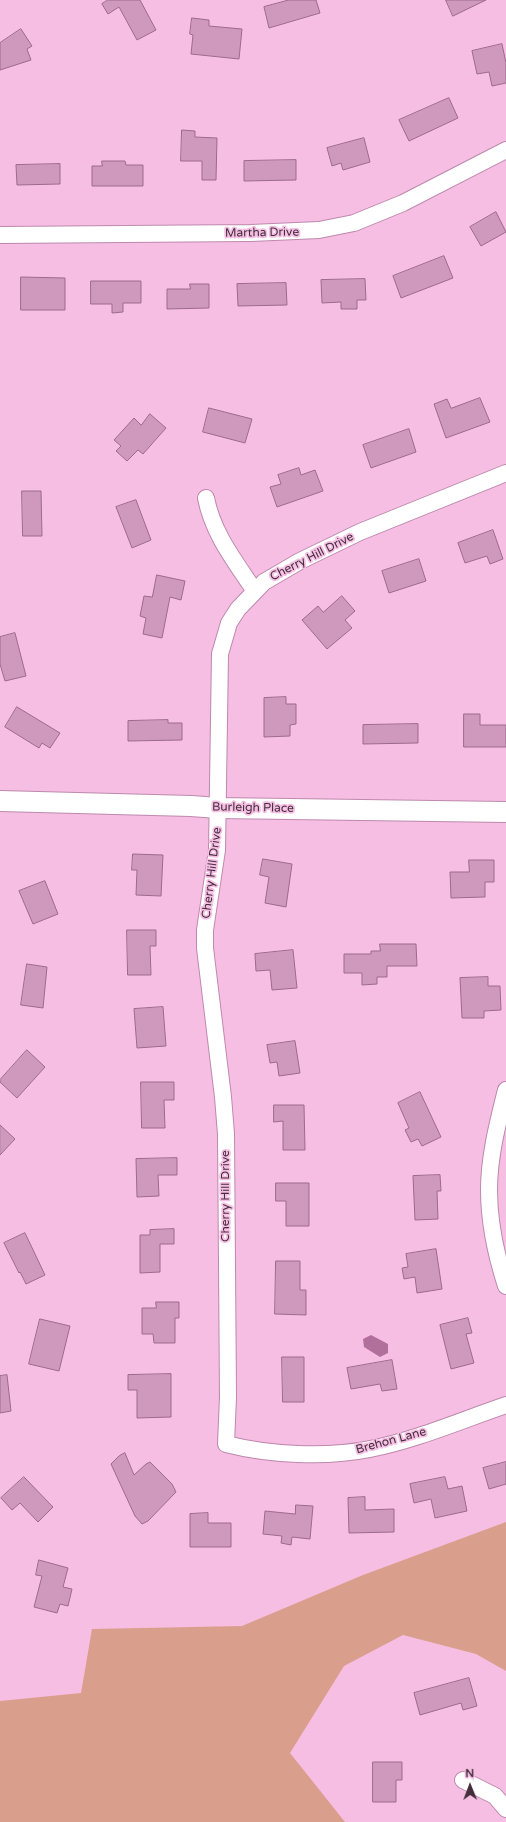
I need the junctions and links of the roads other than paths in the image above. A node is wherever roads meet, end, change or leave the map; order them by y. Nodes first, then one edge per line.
1 (506, 150) edge
2 (0, 235) edge
3 (506, 473) edge
4 (206, 498) dead end
5 (254, 590) junction
6 (0, 801) edge
7 (218, 808) junction
8 (506, 812) edge
9 (506, 1090) edge
10 (506, 1286) edge
11 (506, 1405) edge
12 (226, 1444) joint
13 (463, 1780) dead end
14 (506, 1809) edge

1 - 2 street, Martha Drive
3 - 5 street, Cherry Hill Drive
4 - 5 street
5 - 7 street, Cherry Hill Drive
6 - 7 street, Burleigh Place
7 - 8 street, Burleigh Place
7 - 12 street, Cherry Hill Drive
9 - 10 street
11 - 12 street, Brehon Lane
13 - 14 street

